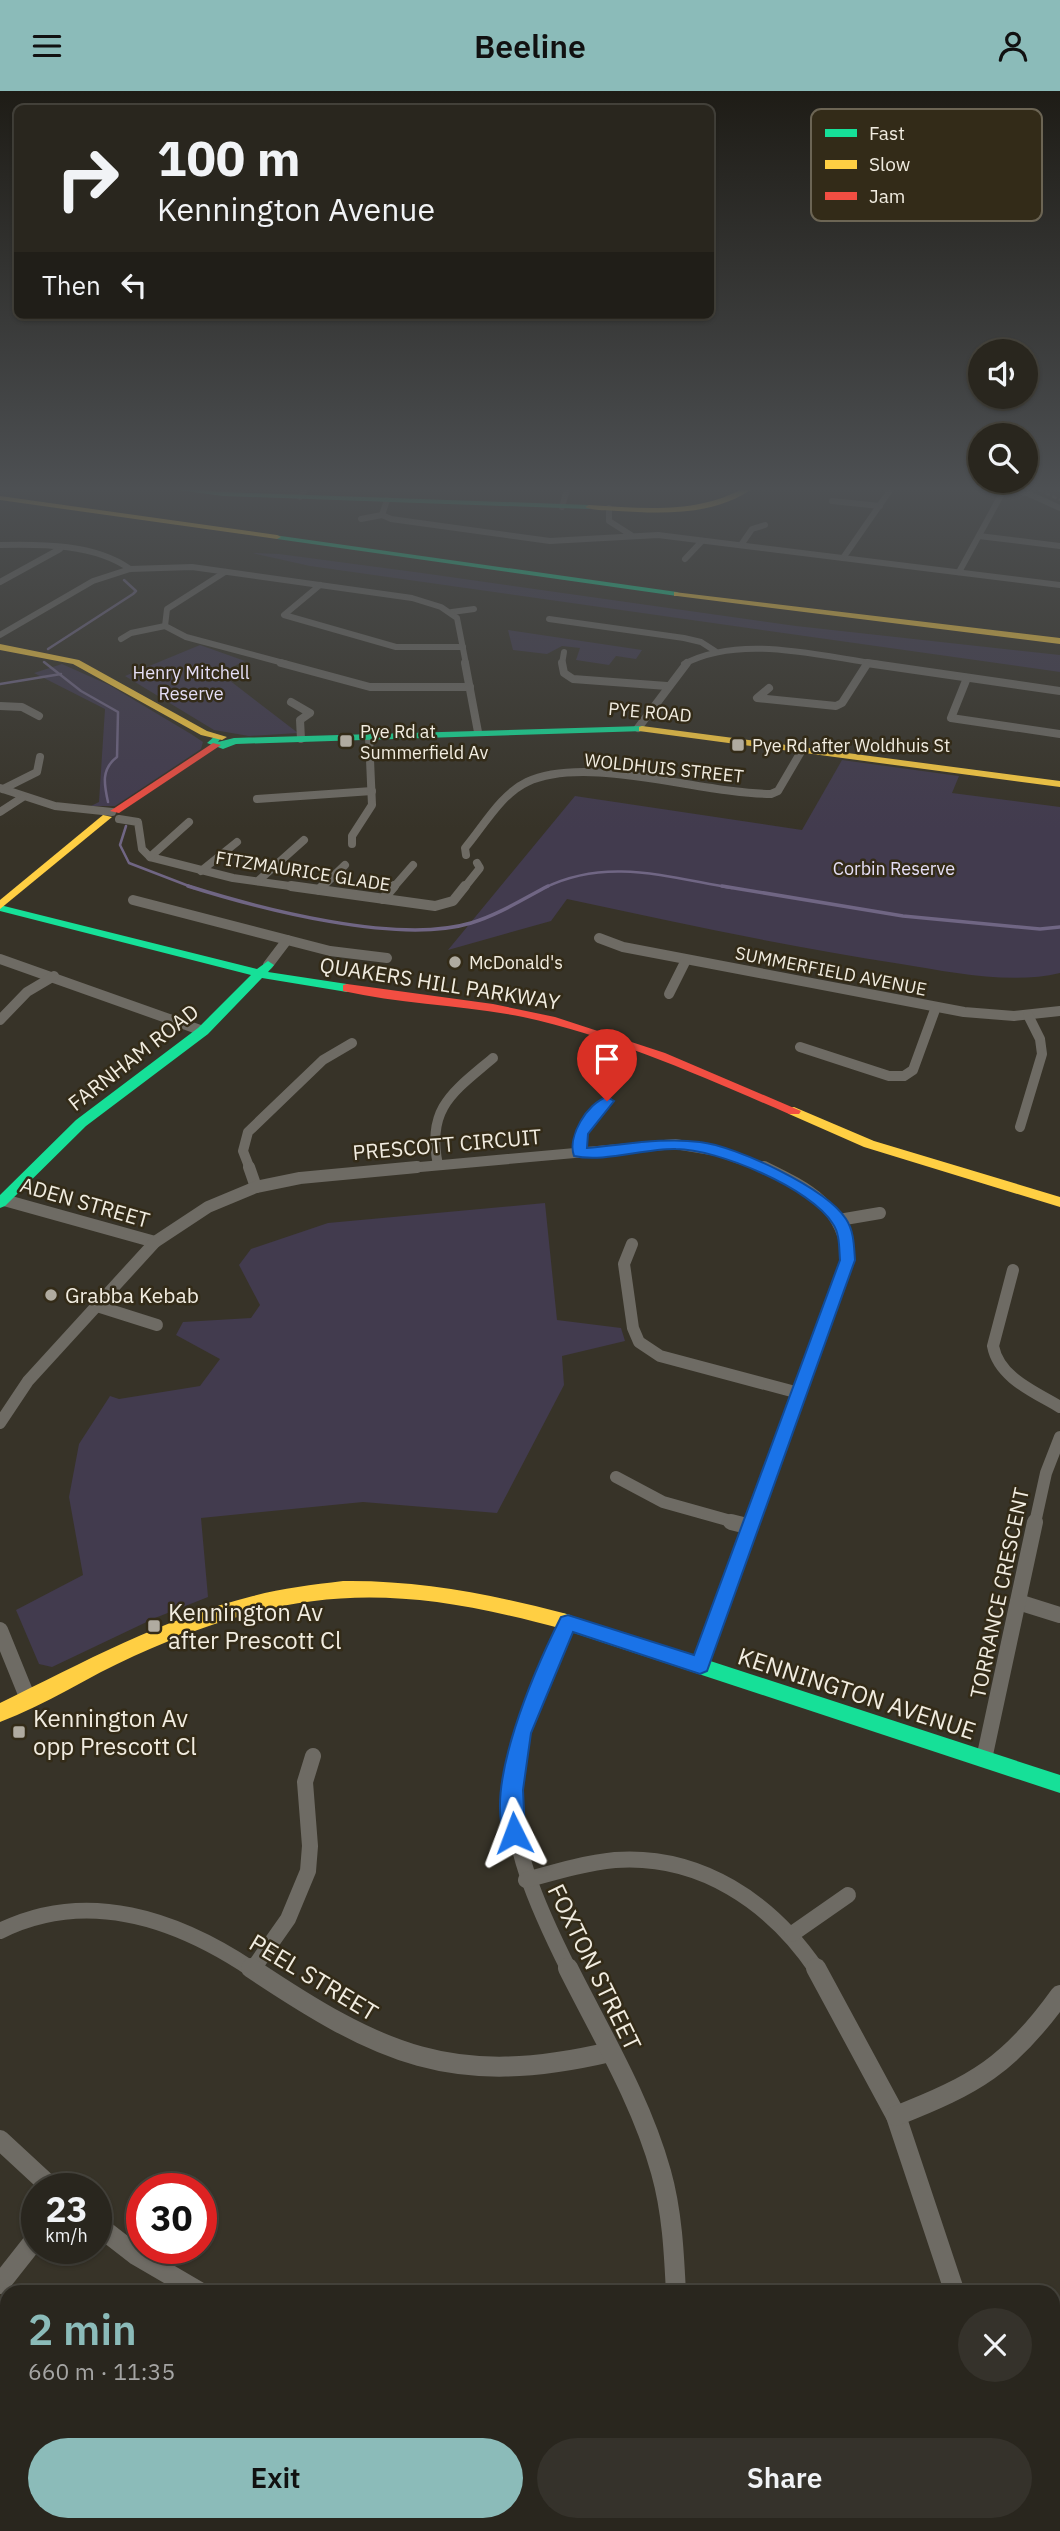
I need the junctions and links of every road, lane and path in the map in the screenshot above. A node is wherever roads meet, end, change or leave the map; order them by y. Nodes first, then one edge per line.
1 (59, 600) edge
2 (181, 600) edge
3 (300, 600) edge
4 (417, 600) edge
5 (638, 600) edge
6 (724, 600) edge
7 (474, 609) dead end
8 (452, 612) junction
9 (549, 619) dead end
10 (165, 627) junction
11 (0, 635) edge
12 (121, 639) dead end
13 (1060, 641) edge
14 (0, 647) edge
15 (463, 647) junction
16 (564, 652) dead end
17 (715, 652) junction
18 (1060, 652) edge
19 (867, 664) junction
20 (968, 678) junction
21 (667, 685) junction
22 (470, 687) junction
23 (769, 688) dead end
24 (1060, 691) edge
25 (291, 702) dead end
26 (0, 706) edge
27 (38, 716) dead end
28 (638, 728) junction
29 (478, 732) junction
30 (1060, 734) edge
31 (369, 737) junction
32 (301, 739) junction
33 (216, 741) junction
34 (802, 750) junction
35 (40, 757) dead end
36 (1060, 784) edge
37 (2, 788) edge
38 (372, 791) junction
39 (23, 797) junction
40 (257, 799) dead end
41 (0, 812) edge
42 (115, 815) junction
43 (189, 822) dead end
44 (304, 840) dead end
45 (237, 842) dead end
46 (352, 844) dead end
47 (466, 855) dead end
48 (150, 857) junction
49 (477, 863) dead end
50 (345, 865) dead end
51 (413, 866) dead end
52 (201, 870) junction
53 (258, 881) junction
54 (319, 890) junction
55 (383, 899) junction
56 (133, 900) dead end
57 (2, 903) edge
58 (599, 937) dead end
59 (291, 941) junction
60 (387, 958) dead end
61 (0, 959) edge
62 (686, 960) junction
63 (264, 970) junction
64 (54, 976) junction
65 (669, 994) dead end
66 (936, 1007) junction
67 (1060, 1011) edge
68 (1028, 1015) junction
69 (0, 1020) edge
70 (203, 1031) junction
71 (352, 1043) dead end
72 (800, 1047) dead end
73 (494, 1058) dead end
74 (607, 1101) dead end
75 (1020, 1127) dead end
76 (579, 1153) junction
77 (438, 1165) junction
78 (256, 1187) junction
79 (1060, 1189) edge
80 (2, 1202) edge
81 (1060, 1202) edge
82 (880, 1213) dead end
83 (839, 1220) junction
84 (155, 1242) junction
85 (632, 1244) dead end
86 (1013, 1270) dead end
87 (97, 1306) junction
88 (157, 1325) dead end
89 (799, 1393) junction
90 (1060, 1407) edge
91 (0, 1423) edge
92 (1060, 1437) edge
93 (616, 1477) dead end
94 (751, 1527) junction
95 (1018, 1602) junction
96 (1060, 1615) edge
97 (568, 1623) junction
98 (0, 1630) edge
99 (700, 1665) junction
100 (28, 1699) junction
101 (0, 1713) edge
102 (313, 1756) dead end
103 (984, 1759) junction
104 (1060, 1784) edge
105 (526, 1880) junction
106 (848, 1895) dead end
107 (0, 1931) edge
108 (792, 1934) junction
109 (253, 1969) junction
110 (1060, 1995) edge
111 (610, 2052) junction
112 (896, 2116) junction
113 (0, 2140) edge
114 (36, 2173) edge
115 (112, 2236) edge
116 (21, 2257) edge
117 (0, 2284) edge
118 (187, 2285) edge
119 (675, 2285) edge
120 (952, 2285) edge

1 - 11 street
2 - 10 street
3 - 15 street
4 - 8 street
5 - 18 main road
6 - 13 main road
7 - 8 street
8 - 15 street
9 - 17 street
10 - 12 street
10 - 22 street
14 - 33 main road, PYE ROAD
15 - 22 street
16 - 21 street
17 - 19 street
17 - 21 street
19 - 20 street
19 - 23 street
20 - 24 street
20 - 30 street
21 - 28 street
22 - 29 street
25 - 32 street
26 - 27 street
28 - 29 main road, PYE ROAD
28 - 34 main road, PYE ROAD
29 - 31 main road, PYE ROAD
31 - 32 main road, PYE ROAD
31 - 38 street
32 - 33 main road, PYE ROAD
33 - 42 main road
34 - 36 main road, PYE ROAD
34 - 47 street, WOLDHUIS STREET
35 - 37 street
37 - 39 street
38 - 40 street
38 - 46 street
39 - 41 street
39 - 42 street
42 - 48 street
42 - 57 main road
43 - 48 street
44 - 53 street
45 - 52 street
48 - 52 street, FITZMAURICE GLADE
49 - 55 street, FITZMAURICE GLADE
50 - 54 street
51 - 55 street
52 - 53 street, FITZMAURICE GLADE
53 - 54 street, FITZMAURICE GLADE
54 - 55 street, FITZMAURICE GLADE
56 - 59 street
57 - 63 main road, QUAKERS HILL PARKWAY
58 - 62 street, SUMMERFIELD AVENUE
59 - 60 street
59 - 63 street, FARNHAM ROAD
61 - 64 street
62 - 65 street
62 - 66 street, SUMMERFIELD AVENUE
63 - 70 main road, FARNHAM ROAD
63 - 79 main road, QUAKERS HILL PARKWAY
63 - 81 main road, QUAKERS HILL PARKWAY
64 - 69 street
64 - 70 street
66 - 68 street, SUMMERFIELD AVENUE
66 - 72 street
67 - 68 street, SUMMERFIELD AVENUE
68 - 75 street
70 - 80 main road, FARNHAM ROAD
71 - 78 street
73 - 77 street
74 - 76 street
76 - 77 street, PRESCOTT CIRCUIT
76 - 83 street, PRESCOTT CIRCUIT
77 - 78 street, PRESCOTT CIRCUIT
78 - 84 street, PRESCOTT CIRCUIT
80 - 84 street, ADEN STREET
82 - 83 street
83 - 89 street
84 - 87 street, PRESCOTT CIRCUIT
85 - 89 street
86 - 90 street
87 - 88 street
87 - 91 street, PRESCOTT CIRCUIT
89 - 94 street
92 - 95 street, TORRANCE CRESCENT
93 - 94 street
94 - 99 street
95 - 96 street
95 - 103 street, TORRANCE CRESCENT
97 - 99 main road, KENNINGTON AVENUE
97 - 100 main road, KENNINGTON AVENUE
97 - 105 street, FOXTON STREET
98 - 100 street
99 - 103 main road, KENNINGTON AVENUE
100 - 101 main road, KENNINGTON AVENUE
102 - 109 street
103 - 104 main road, KENNINGTON AVENUE
105 - 108 street
105 - 111 street, FOXTON STREET
106 - 108 street
107 - 109 street, PEEL STREET
108 - 112 street
109 - 111 street, PEEL STREET
110 - 112 street
111 - 119 street, FOXTON STREET
112 - 120 street
113 - 114 street
115 - 118 street
116 - 117 street

